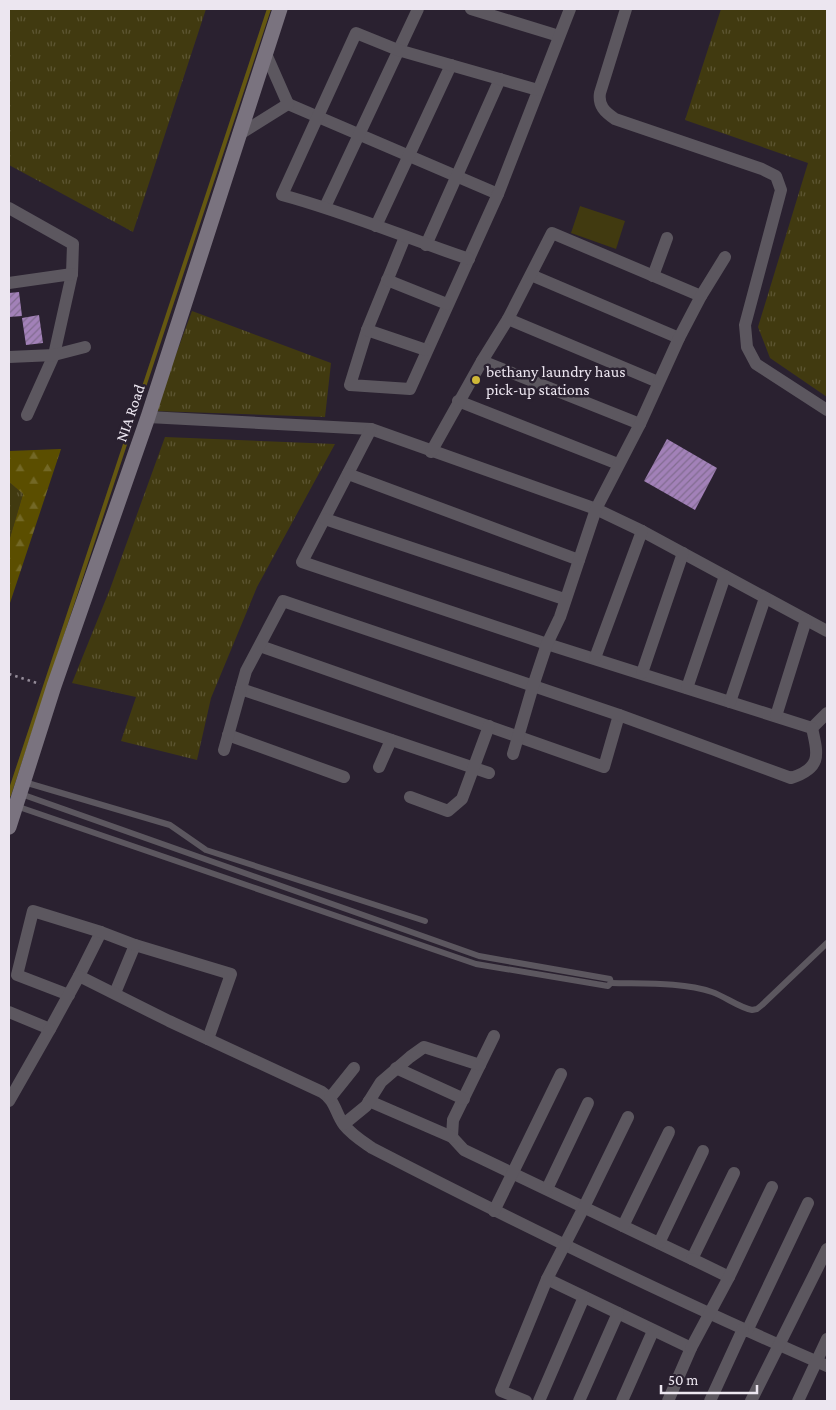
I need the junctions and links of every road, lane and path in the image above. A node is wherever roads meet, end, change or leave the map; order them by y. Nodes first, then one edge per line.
1 (280, 9) edge
2 (418, 9) edge
3 (471, 9) edge
4 (570, 9) edge
5 (626, 9) edge
6 (559, 36) junction
7 (398, 50) junction
8 (266, 54) junction
9 (451, 65) junction
10 (500, 79) junction
11 (538, 90) junction
12 (288, 104) junction
13 (318, 116) junction
14 (240, 134) junction
15 (359, 134) junction
16 (410, 156) junction
17 (457, 176) junction
18 (498, 194) junction
19 (325, 207) junction
20 (9, 208) edge
21 (376, 226) junction
22 (405, 237) junction
23 (667, 238) dead end
24 (426, 245) junction
25 (725, 257) dead end
26 (469, 259) junction
27 (72, 274) junction
28 (531, 275) junction
29 (653, 276) junction
30 (387, 280) junction
31 (9, 283) edge
32 (701, 296) junction
33 (447, 304) junction
34 (508, 319) junction
35 (367, 330) junction
36 (679, 338) junction
37 (85, 346) dead end
38 (426, 350) junction
39 (54, 355) junction
40 (9, 358) edge
41 (482, 361) junction
42 (658, 382) junction
43 (458, 401) junction
44 (827, 410) edge
45 (27, 415) dead end
46 (148, 417) junction
47 (640, 424) junction
48 (371, 429) junction
49 (431, 452) junction
50 (618, 464) junction
51 (348, 474) junction
52 (596, 509) junction
53 (325, 519) junction
54 (642, 531) junction
55 (683, 553) junction
56 (579, 560) junction
57 (725, 576) junction
58 (765, 598) junction
59 (564, 600) junction
60 (806, 620) junction
61 (827, 631) edge
62 (547, 644) junction
63 (260, 646) junction
64 (595, 658) junction
65 (642, 673) junction
66 (9, 674) edge
67 (46, 686) dead end
68 (532, 686) junction
69 (687, 688) junction
70 (241, 690) junction
71 (730, 702) junction
72 (827, 713) edge
73 (619, 715) junction
74 (776, 716) junction
75 (489, 726) junction
76 (812, 728) junction
77 (228, 735) junction
78 (520, 737) junction
79 (390, 740) junction
80 (224, 750) dead end
81 (513, 754) dead end
82 (379, 768) dead end
83 (474, 768) junction
84 (489, 773) dead end
85 (344, 777) dead end
86 (19, 794) junction
87 (410, 797) dead end
88 (9, 827) edge
89 (166, 846) junction
90 (162, 856) junction
91 (332, 904) junction
92 (329, 914) junction
93 (425, 920) dead end
94 (101, 932) junction
95 (827, 943) edge
96 (135, 945) junction
97 (80, 976) junction
98 (611, 983) junction
99 (115, 993) junction
100 (69, 994) junction
101 (9, 1012) edge
102 (50, 1029) junction
103 (494, 1036) dead end
104 (208, 1039) junction
105 (480, 1065) junction
106 (354, 1068) dead end
107 (396, 1068) junction
108 (561, 1074) dead end
109 (330, 1098) junction
110 (464, 1099) junction
111 (9, 1101) edge
112 (369, 1101) junction
113 (588, 1103) dead end
114 (628, 1117) dead end
115 (344, 1124) junction
116 (669, 1132) dead end
117 (452, 1137) junction
118 (703, 1151) dead end
119 (513, 1173) junction
120 (734, 1173) dead end
121 (772, 1187) dead end
122 (547, 1189) junction
123 (808, 1203) dead end
124 (584, 1207) junction
125 (494, 1211) junction
126 (623, 1226) junction
127 (659, 1243) junction
128 (565, 1244) junction
129 (827, 1249) edge
130 (692, 1259) junction
131 (729, 1277) junction
132 (547, 1279) junction
133 (584, 1297) junction
134 (618, 1313) junction
135 (711, 1313) junction
136 (745, 1330) junction
137 (653, 1331) junction
138 (827, 1339) edge
139 (778, 1345) junction
140 (691, 1348) junction
141 (822, 1364) edge
142 (526, 1401) edge
143 (539, 1401) edge
144 (579, 1401) edge
145 (622, 1401) edge
146 (668, 1401) edge
147 (710, 1401) edge
148 (752, 1401) edge
149 (798, 1401) edge

1 - 8 street, NIA Road
2 - 7 street
3 - 6 street
4 - 6 street
5 - 44 street
6 - 11 street
7 - 9 street
7 - 13 street
7 - 15 street
8 - 12 street
8 - 14 street, NIA Road
9 - 10 street
9 - 16 street
10 - 11 street
10 - 17 street
11 - 18 street
12 - 13 street
12 - 14 street
13 - 15 street
13 - 19 street
14 - 46 street, NIA Road
15 - 16 street
15 - 19 street
16 - 17 street
16 - 21 street
17 - 18 street
17 - 24 street
18 - 26 street
19 - 21 street
20 - 27 street
21 - 22 street
22 - 24 street
22 - 30 street
23 - 29 street
24 - 26 street
25 - 32 street
26 - 33 street
27 - 31 street
27 - 39 street
28 - 29 street
28 - 34 street
28 - 36 street
29 - 32 street
30 - 33 street
30 - 35 street
32 - 36 street
33 - 38 street
34 - 41 street
34 - 42 street
35 - 38 street
35 - 38 street
36 - 42 street
37 - 39 street
39 - 40 street
39 - 45 street
41 - 43 street
41 - 47 street
42 - 47 street
43 - 49 street
43 - 50 street
46 - 48 street
46 - 86 street, NIA Road
47 - 50 street
48 - 49 street
48 - 51 street
49 - 52 street
50 - 52 street
51 - 53 street
51 - 56 street
52 - 54 street
52 - 56 street
53 - 59 street
53 - 62 street
54 - 55 street
54 - 64 street
55 - 57 street
55 - 65 street
56 - 59 street
57 - 58 street
57 - 69 street
58 - 60 street
58 - 71 street
59 - 62 street
60 - 61 street
60 - 74 street
62 - 64 street
62 - 68 street
63 - 68 street
63 - 70 street
63 - 75 street
64 - 65 street
65 - 69 street
66 - 67 path
68 - 73 street
68 - 78 street
69 - 71 street
70 - 77 street
70 - 79 street
71 - 74 street
72 - 76 street
73 - 76 street
73 - 78 street
74 - 76 street
75 - 78 street
75 - 83 street
77 - 80 street
77 - 85 street
78 - 81 street
79 - 82 street
79 - 83 street
83 - 84 street
83 - 87 street
86 - 88 street, NIA Road
86 - 89 lane
86 - 90 lane
86 - 93 lane
89 - 90 lane
89 - 91 lane
90 - 92 lane
91 - 92 lane
91 - 98 lane
92 - 98 lane
94 - 96 street
94 - 97 street
94 - 100 street
95 - 98 lane
96 - 99 street
96 - 104 street
97 - 99 street
97 - 100 street
99 - 104 street
100 - 102 street
101 - 102 street
102 - 111 street
103 - 105 street
104 - 109 street
105 - 107 street
105 - 110 street
106 - 109 street
107 - 110 street
107 - 112 street
108 - 119 street
109 - 115 street
110 - 117 street
112 - 115 street
112 - 117 street
113 - 122 street
114 - 124 street
115 - 125 street
116 - 126 street
117 - 119 street
118 - 127 street
119 - 122 street
119 - 125 street
120 - 130 street
121 - 131 street
122 - 124 street
123 - 136 street
124 - 126 street
124 - 128 street
125 - 128 street
126 - 127 street
127 - 130 street
128 - 132 street
128 - 135 street
129 - 139 street
130 - 131 street
131 - 135 street
132 - 133 street
132 - 142 street
133 - 134 street
133 - 143 street
134 - 137 street
134 - 144 street
135 - 136 street
135 - 140 street
136 - 139 street
136 - 147 street
137 - 140 street
137 - 145 street
138 - 141 street
139 - 141 street
139 - 148 street
140 - 146 street
141 - 149 street

